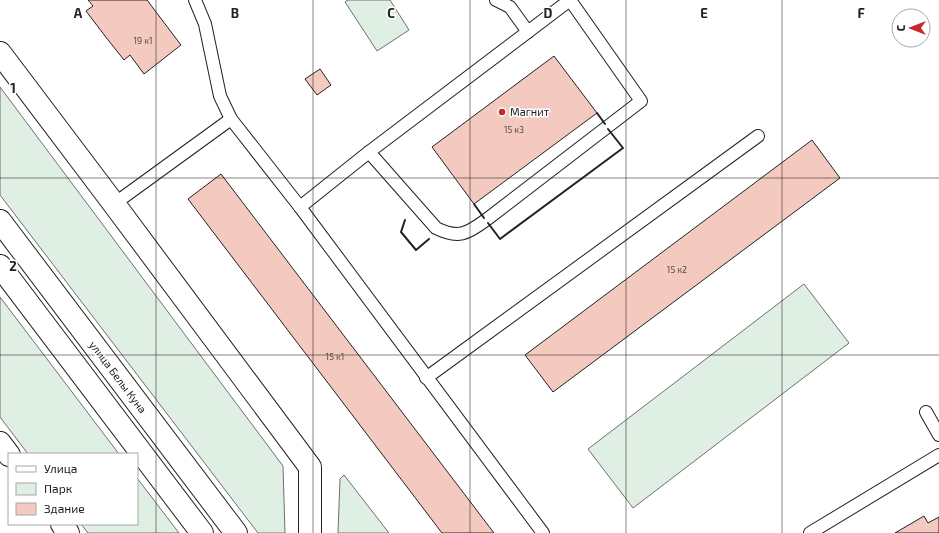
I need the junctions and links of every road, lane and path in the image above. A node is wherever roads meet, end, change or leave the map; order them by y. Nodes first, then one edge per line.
1 (195, 0) edge
2 (496, 0) edge
3 (570, 0) edge
4 (528, 32) junction
5 (0, 53) edge
6 (231, 120) junction
7 (758, 136) dead end
8 (369, 152) junction
9 (114, 204) junction
10 (300, 207) junction
11 (0, 221) edge
12 (0, 266) edge
13 (426, 378) junction
14 (926, 412) dead end
15 (939, 435) edge
16 (0, 443) edge
17 (8, 454) edge
18 (939, 455) edge
19 (202, 533) edge
20 (236, 533) edge
21 (310, 533) edge
22 (543, 533) edge
23 (810, 533) edge

1 - 6 lane
2 - 4 lane
3 - 4 lane
3 - 8 lane
4 - 8 lane
5 - 9 street
6 - 9 lane
6 - 10 lane
7 - 13 lane
8 - 10 lane
9 - 21 street
10 - 13 lane
11 - 20 street, улица Белы Куна
12 - 19 street
13 - 22 lane
14 - 15 lane
16 - 17 street
18 - 23 lane

